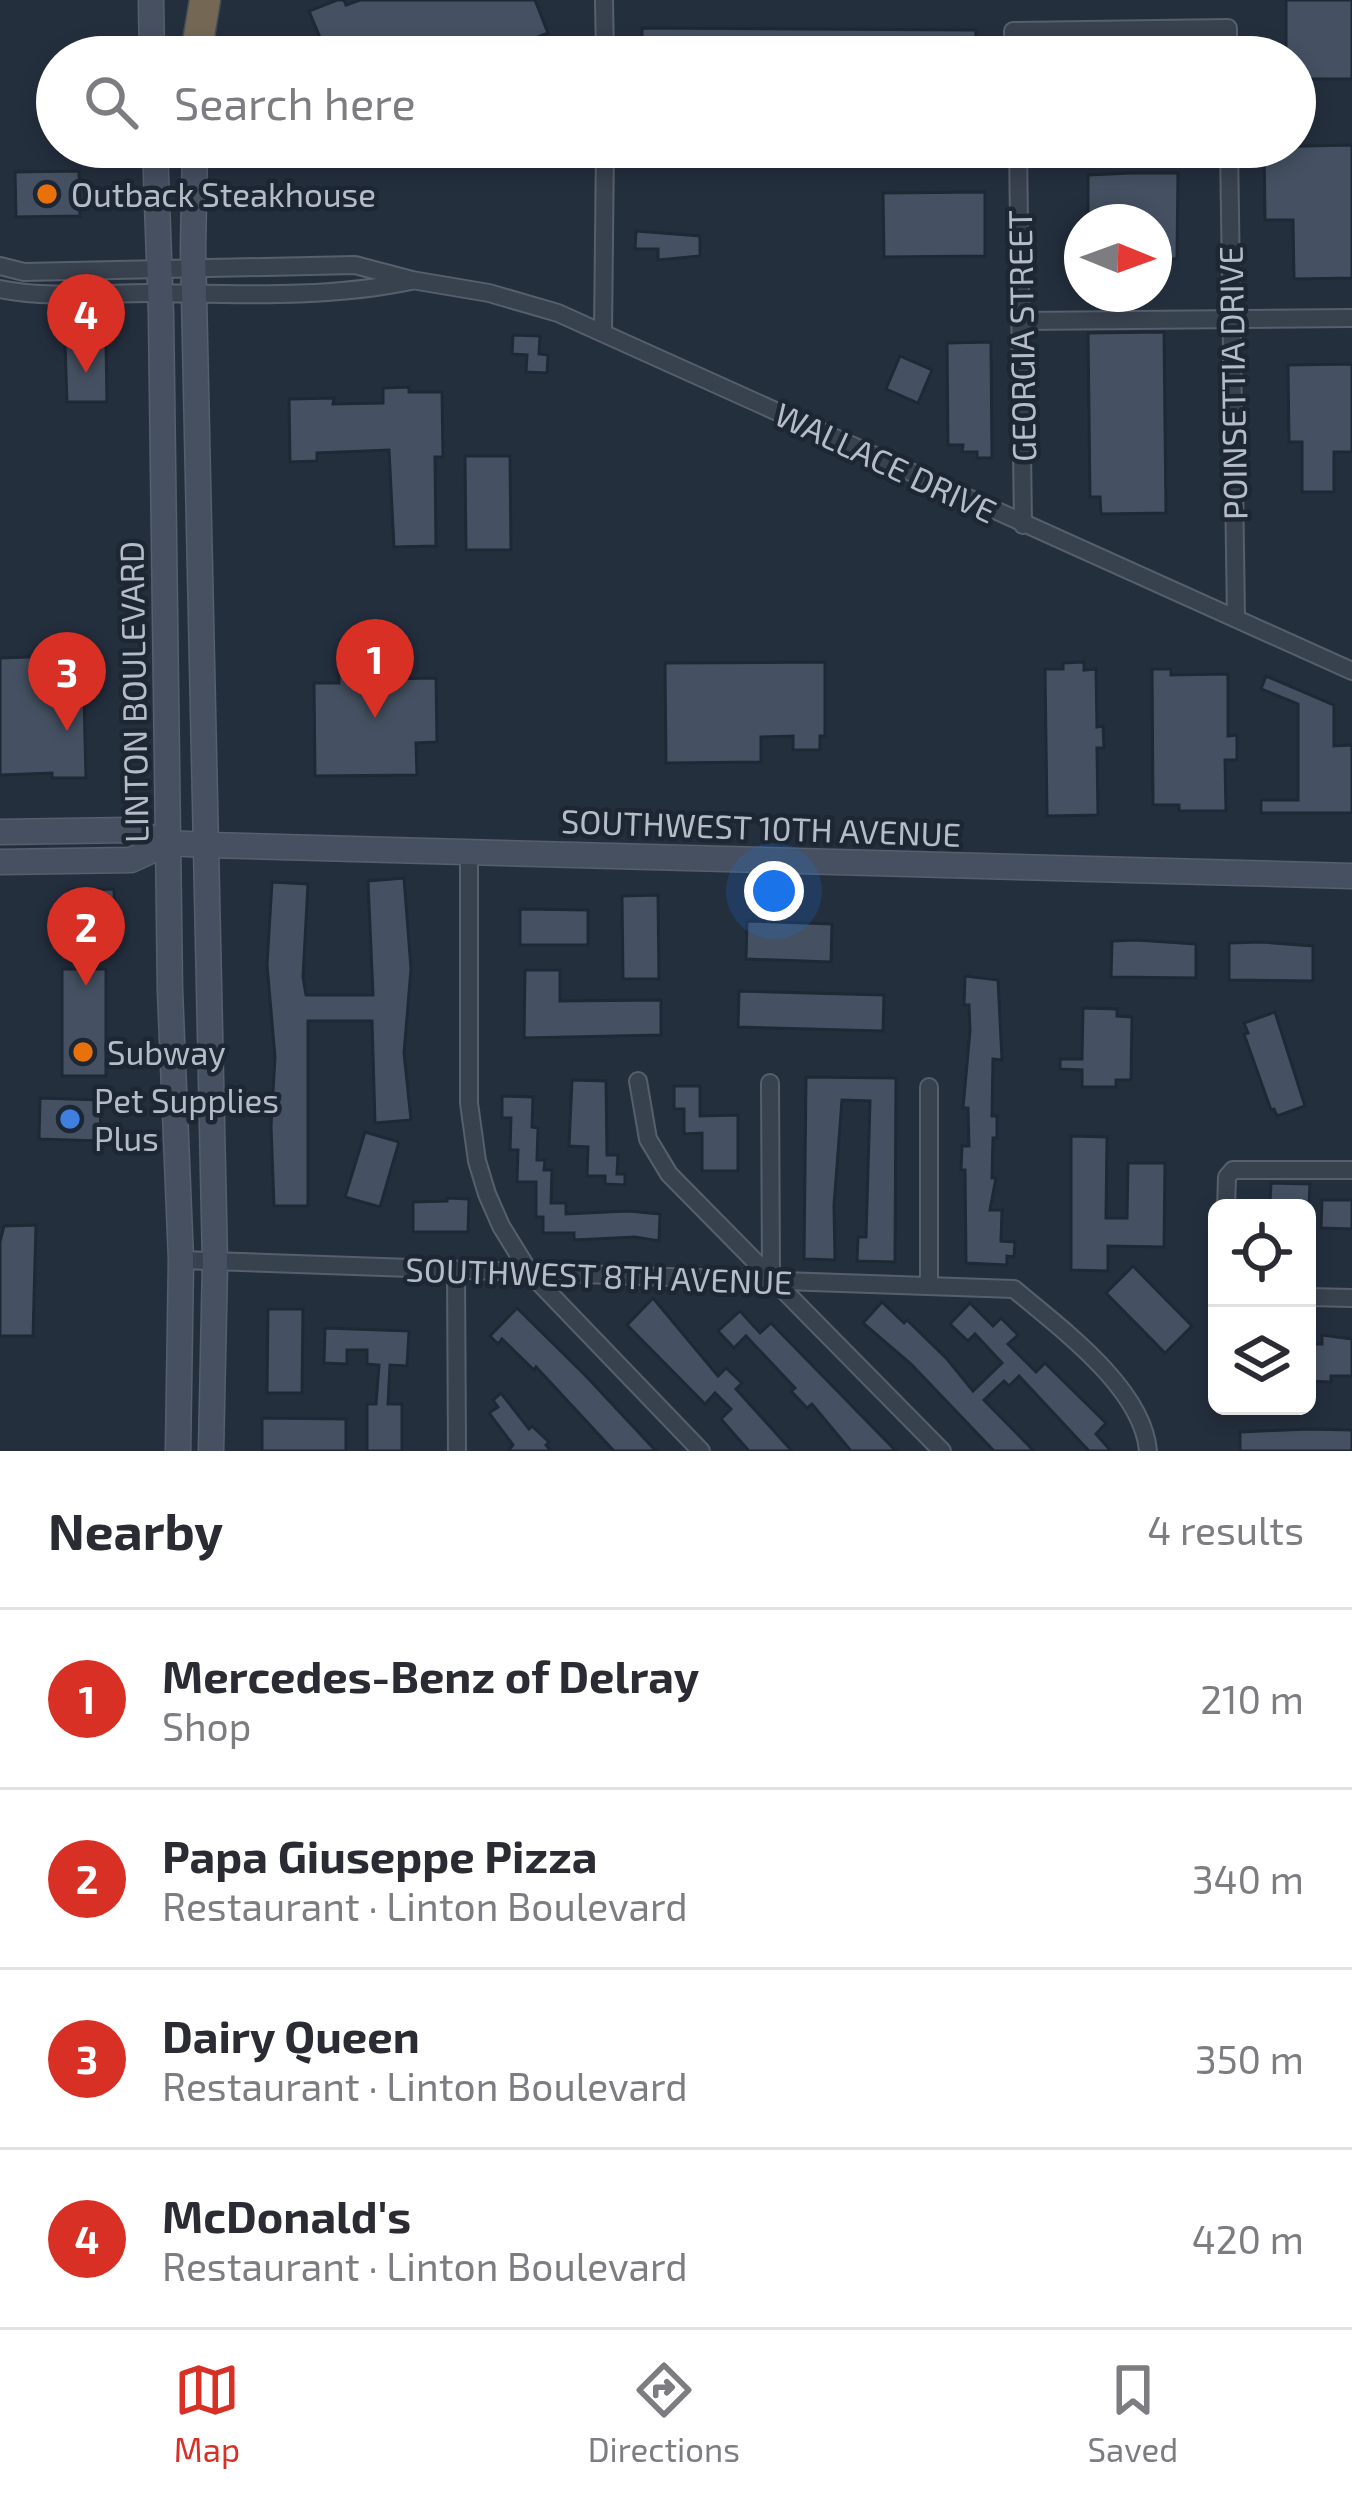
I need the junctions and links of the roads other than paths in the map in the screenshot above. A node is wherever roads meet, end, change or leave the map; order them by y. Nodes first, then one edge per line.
1 (151, 0) edge
2 (201, 0) edge
3 (604, 0) edge
4 (152, 36) edge
5 (198, 36) edge
6 (605, 36) edge
7 (1012, 36) edge
8 (1228, 36) edge
9 (156, 168) edge
10 (195, 168) edge
11 (605, 168) edge
12 (1018, 168) edge
13 (1229, 168) edge
14 (0, 266) edge
15 (412, 280) junction
16 (160, 281) junction
17 (195, 281) junction
18 (0, 289) edge
19 (1352, 318) edge
20 (1021, 320) junction
21 (1231, 320) junction
22 (603, 333) junction
23 (1023, 525) junction
24 (1236, 618) junction
25 (1352, 671) edge
26 (0, 832) edge
27 (168, 843) junction
28 (207, 845) junction
29 (469, 852) junction
30 (0, 862) edge
31 (1352, 876) edge
32 (638, 1081) dead end
33 (770, 1083) dead end
34 (929, 1088) dead end
35 (1352, 1170) edge
36 (1226, 1199) edge
37 (181, 1260) junction
38 (215, 1263) junction
39 (456, 1271) junction
40 (530, 1273) junction
41 (771, 1279) junction
42 (928, 1286) junction
43 (1316, 1297) edge
44 (1352, 1298) edge
45 (456, 1450) edge
46 (178, 1451) edge
47 (211, 1451) edge
48 (700, 1451) edge
49 (942, 1451) edge
50 (1148, 1451) edge

1 - 4 main road
2 - 5 highway
3 - 6 street
7 - 8 street
9 - 16 main road, LINTON BOULEVARD
10 - 17 main road
11 - 22 street
12 - 20 street, GEORGIA STREET
13 - 21 street, POINSETTIA DRIVE
14 - 16 street
15 - 17 street, WALLACE DRIVE
15 - 17 street, WALLACE DRIVE
15 - 22 street, WALLACE DRIVE
16 - 17 street, WALLACE DRIVE
16 - 18 street
16 - 27 main road, LINTON BOULEVARD
17 - 28 main road
19 - 21 street
20 - 21 street
20 - 23 street, GEORGIA STREET
21 - 24 street, POINSETTIA DRIVE
22 - 23 street, WALLACE DRIVE
23 - 24 street, WALLACE DRIVE
24 - 25 street, WALLACE DRIVE
26 - 27 main road, SOUTHWEST 10TH AVENUE
27 - 28 main road, SOUTHWEST 10TH AVENUE
27 - 30 main road, SOUTHWEST 10TH AVENUE
27 - 37 main road, LINTON BOULEVARD
28 - 29 main road, SOUTHWEST 10TH AVENUE
28 - 38 main road
29 - 31 main road, SOUTHWEST 10TH AVENUE
29 - 40 street
32 - 41 street
33 - 41 street
34 - 42 street
35 - 36 street
37 - 38 street, SOUTHWEST 8TH AVENUE
37 - 46 main road, LINTON BOULEVARD
38 - 39 street, SOUTHWEST 8TH AVENUE
38 - 47 main road
39 - 40 street, SOUTHWEST 8TH AVENUE
39 - 45 street
40 - 41 street, SOUTHWEST 8TH AVENUE
40 - 48 street
41 - 42 street, SOUTHWEST 8TH AVENUE
41 - 49 street
42 - 50 street, SOUTHWEST 8TH AVENUE
43 - 44 street

